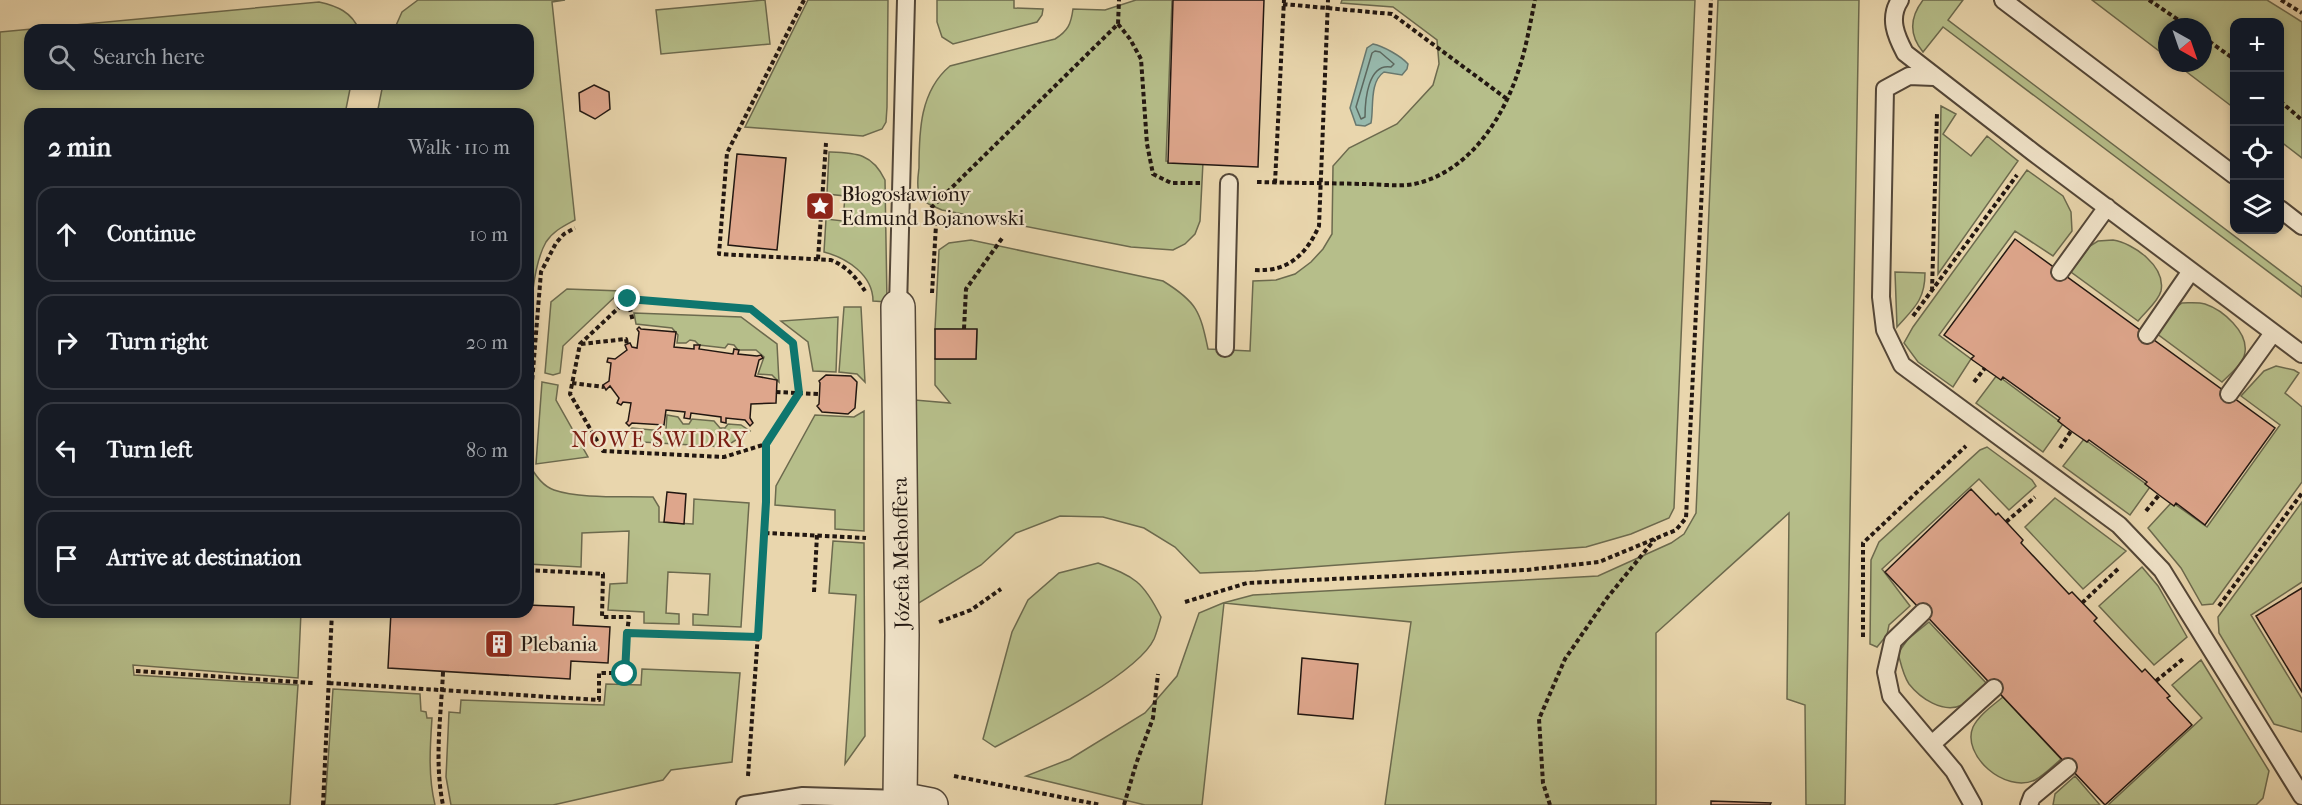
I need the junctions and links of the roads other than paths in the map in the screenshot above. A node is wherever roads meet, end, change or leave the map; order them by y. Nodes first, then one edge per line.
1 (906, 0) edge
2 (1900, 0) edge
3 (2003, 0) edge
4 (1936, 78) junction
5 (2230, 171) edge
6 (1229, 183) road end
7 (2107, 207) junction
8 (2284, 212) edge
9 (2302, 226) edge
10 (2191, 271) junction
11 (2061, 272) dead end
12 (898, 307) joint
13 (2273, 333) junction
14 (2147, 335) dead end
15 (1225, 348) dead end
16 (2302, 354) edge
17 (2229, 394) dead end
18 (1923, 612) dead end
19 (1994, 688) dead end
20 (1932, 744) junction
21 (2068, 767) dead end
22 (2302, 796) edge
23 (915, 802) edge
24 (745, 805) edge
25 (1973, 805) edge
26 (2029, 805) edge

1 - 12 lane
2 - 4 lane
3 - 5 lane
4 - 7 lane
4 - 22 lane
6 - 15 lane
7 - 10 lane
7 - 11 lane
8 - 9 lane
10 - 13 lane
10 - 14 lane
12 - 23 street, Józefa Mehoffera
13 - 16 lane
13 - 17 lane
18 - 20 lane
19 - 20 lane
20 - 25 lane
21 - 26 lane
23 - 24 lane

